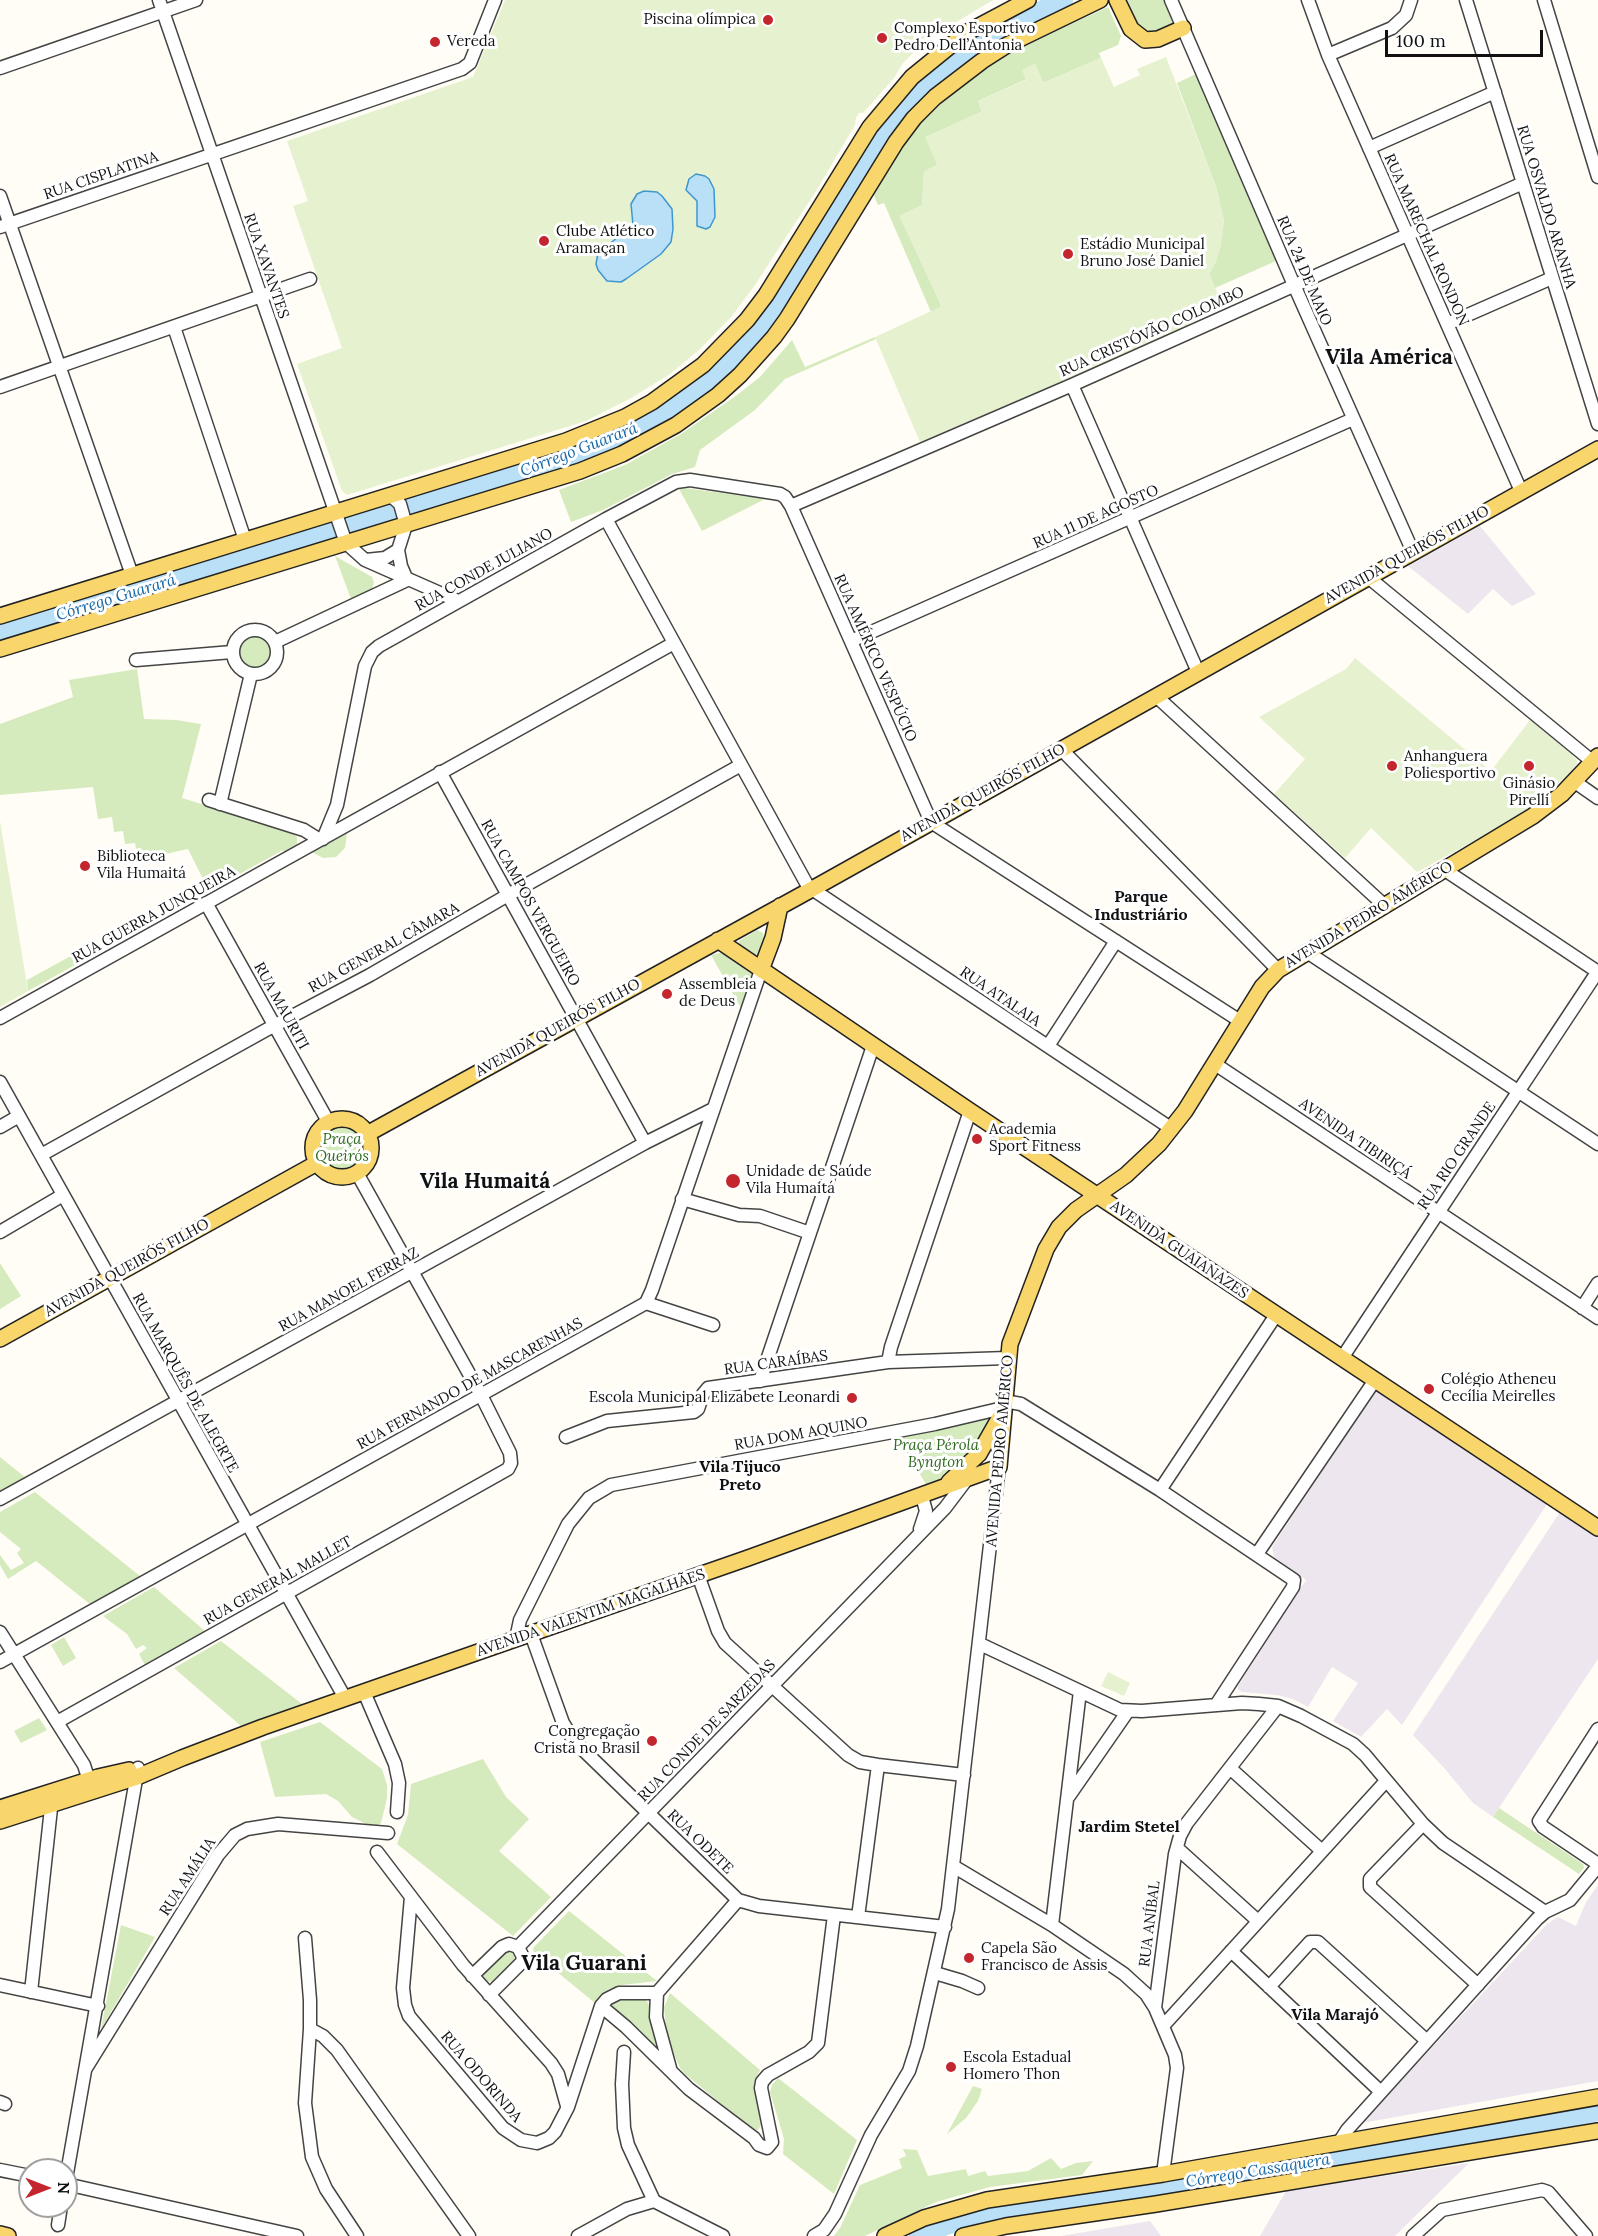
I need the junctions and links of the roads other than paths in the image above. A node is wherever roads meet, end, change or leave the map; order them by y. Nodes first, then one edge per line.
1 (196, 0) edge
2 (495, 0) edge
3 (1028, 0) edge
4 (1100, 0) edge
5 (1117, 0) edge
6 (1171, 0) edge
7 (1308, 0) edge
8 (1411, 0) edge
9 (1466, 0) edge
10 (1544, 0) edge
11 (161, 6) edge
12 (1183, 28) junction
13 (1328, 56) junction
14 (0, 68) edge
15 (1495, 92) junction
16 (1369, 148) junction
17 (212, 154) junction
18 (1598, 177) edge
19 (1523, 183) junction
20 (0, 195) edge
21 (5, 225) edge
22 (1407, 234) junction
23 (1552, 278) junction
24 (310, 279) dead end
25 (1294, 285) junction
26 (261, 297) junction
27 (1447, 324) junction
28 (174, 327) junction
29 (59, 366) junction
30 (1072, 385) junction
31 (0, 387) edge
32 (1353, 419) junction
33 (1598, 424) edge
34 (1598, 449) edge
35 (1521, 491) junction
36 (395, 500) junction
37 (791, 506) junction
38 (1131, 518) junction
39 (606, 519) junction
40 (405, 522) junction
41 (341, 528) junction
42 (245, 540) junction
43 (398, 550) junction
44 (1413, 552) junction
45 (365, 560) junction
46 (132, 575) junction
47 (1368, 577) junction
48 (407, 580) junction
49 (458, 601) junction
50 (0, 616) edge
51 (851, 641) junction
52 (275, 642) junction
53 (674, 643) junction
54 (0, 649) edge
55 (232, 652) junction
56 (136, 660) dead end
57 (1198, 672) junction
58 (251, 674) junction
59 (1156, 696) junction
60 (1061, 750) junction
61 (1595, 759) edge
62 (741, 765) junction
63 (440, 772) junction
64 (1575, 782) junction
65 (1598, 798) edge
66 (931, 822) junction
67 (322, 840) junction
68 (1445, 870) junction
69 (811, 889) junction
70 (508, 895) junction
71 (206, 903) junction
72 (780, 906) junction
73 (1385, 906) junction
74 (718, 940) junction
75 (1116, 942) junction
76 (1307, 952) junction
77 (761, 970) junction
78 (1278, 970) junction
79 (1598, 971) edge
80 (0, 1017) edge
81 (576, 1018) junction
82 (1240, 1021) junction
83 (274, 1025) junction
84 (873, 1046) junction
85 (1047, 1046) junction
86 (1215, 1064) junction
87 (0, 1082) edge
88 (1518, 1092) junction
89 (713, 1109) junction
90 (970, 1111) junction
91 (19, 1116) junction
92 (328, 1123) junction
93 (0, 1127) edge
94 (1172, 1129) junction
95 (367, 1134) junction
96 (645, 1143) junction
97 (1598, 1144) edge
98 (41, 1155) junction
99 (317, 1163) junction
100 (357, 1173) junction
101 (63, 1195) junction
102 (1098, 1197) junction
103 (682, 1199) junction
104 (1438, 1212) junction
105 (0, 1232) edge
106 (810, 1233) junction
107 (413, 1272) junction
108 (110, 1278) junction
109 (1598, 1283) edge
110 (646, 1303) junction
111 (1581, 1308) junction
112 (1276, 1315) junction
113 (1598, 1318) edge
114 (713, 1325) dead end
115 (0, 1339) edge
116 (1007, 1358) junction
117 (1342, 1359) junction
118 (888, 1362) junction
119 (1375, 1380) junction
120 (760, 1381) junction
121 (481, 1395) junction
122 (178, 1401) junction
123 (1003, 1407) junction
124 (566, 1437) dead end
125 (980, 1454) junction
126 (999, 1464) junction
127 (967, 1479) junction
128 (1160, 1490) junction
129 (927, 1494) junction
130 (0, 1499) edge
131 (248, 1525) junction
132 (1598, 1528) edge
133 (917, 1535) junction
134 (1257, 1554) junction
135 (698, 1575) junction
136 (287, 1594) junction
137 (0, 1632) edge
138 (523, 1637) junction
139 (980, 1644) junction
140 (14, 1654) junction
141 (0, 1662) edge
142 (772, 1686) junction
143 (1080, 1691) junction
144 (364, 1692) junction
145 (345, 1698) junction
146 (1216, 1705) junction
147 (1278, 1706) junction
148 (1128, 1711) junction
149 (57, 1722) junction
150 (1598, 1729) edge
151 (878, 1765) junction
152 (1231, 1768) junction
153 (138, 1773) junction
154 (964, 1775) junction
155 (1386, 1781) junction
156 (91, 1786) junction
157 (51, 1798) junction
158 (1066, 1799) junction
159 (0, 1808) edge
160 (397, 1812) dead end
161 (649, 1813) junction
162 (0, 1821) edge
163 (1423, 1824) junction
164 (388, 1833) dead end
165 (1177, 1848) junction
166 (1322, 1851) junction
167 (377, 1852) dead end
168 (1598, 1865) edge
169 (953, 1866) junction
170 (411, 1897) junction
171 (738, 1900) junction
172 (1545, 1912) junction
173 (834, 1915) junction
174 (858, 1917) junction
175 (1258, 1922) junction
176 (1052, 1924) junction
177 (945, 1927) junction
178 (305, 1938) dead end
179 (518, 1947) junction
180 (1231, 1951) junction
181 (935, 1973) junction
182 (472, 1976) junction
183 (0, 1985) edge
184 (1478, 1985) junction
185 (1269, 1986) junction
186 (978, 1988) dead end
187 (31, 1992) junction
188 (657, 1993) junction
189 (489, 1995) junction
190 (98, 2006) junction
191 (601, 2006) junction
192 (1155, 2008) junction
193 (1162, 2026) junction
194 (310, 2029) junction
195 (1427, 2042) junction
196 (624, 2052) dead end
197 (86, 2068) junction
198 (670, 2069) junction
199 (1381, 2092) junction
200 (1598, 2097) edge
201 (568, 2107) junction
202 (1598, 2131) edge
203 (1338, 2144) junction
204 (70, 2158) edge
205 (0, 2170) edge
206 (18, 2174) edge
207 (1163, 2174) junction
208 (78, 2187) edge
209 (654, 2201) junction
210 (59, 2218) edge
211 (58, 2225) dead end
212 (0, 2234) edge
213 (892, 2234) edge
214 (8, 2236) edge
215 (297, 2236) edge
216 (357, 2236) edge
217 (468, 2236) edge
218 (578, 2236) edge
219 (723, 2236) edge
220 (814, 2236) edge
221 (963, 2236) edge
222 (1413, 2236) edge
223 (1586, 2236) edge

1 - 11 street
2 - 17 street, RUA CISPLATINA
3 - 36 main road
4 - 40 main road
5 - 12 main road
6 - 12 street, RUA 24 DE MAIO
7 - 13 street, RUA MARECHAL RONDON
8 - 13 street
9 - 15 street, RUA OSVALDO ARANHA
10 - 18 street
11 - 14 street
11 - 17 street, RUA XAVANTES
12 - 25 street, RUA 24 DE MAIO
13 - 16 street, RUA MARECHAL RONDON
15 - 16 street
15 - 19 street, RUA OSVALDO ARANHA
16 - 22 street, RUA MARECHAL RONDON
17 - 21 street, RUA CISPLATINA
17 - 26 street, RUA XAVANTES
19 - 22 street, RUA CRISTÓVÃO COLOMBO
19 - 23 street, RUA OSVALDO ARANHA
20 - 21 street
21 - 29 street
22 - 25 street, RUA CRISTÓVÃO COLOMBO
22 - 27 street, RUA MARECHAL RONDON
23 - 27 street
23 - 33 street, RUA OSVALDO ARANHA
24 - 26 street
25 - 30 street, RUA CRISTÓVÃO COLOMBO
25 - 32 street, RUA 24 DE MAIO
26 - 28 street
26 - 41 street, RUA XAVANTES
27 - 35 street, RUA MARECHAL RONDON
28 - 29 street
28 - 42 street
29 - 31 street
29 - 46 street
30 - 37 street, RUA CRISTÓVÃO COLOMBO
30 - 38 street
32 - 38 street, RUA 11 DE AGOSTO
32 - 44 street, RUA 24 DE MAIO
34 - 35 main road, AVENIDA QUEIRÓS FILHO
35 - 44 main road, AVENIDA QUEIRÓS FILHO
36 - 40 street
36 - 41 main road
37 - 39 street, RUA CONDE JULIANO
37 - 51 street, RUA AMÉRICO VESPÚCIO
38 - 51 street, RUA 11 DE AGOSTO
38 - 57 street
39 - 49 street, RUA CONDE JULIANO
39 - 53 street
40 - 41 main road
40 - 43 street
41 - 42 main road
41 - 45 street
41 - 54 main road
42 - 46 main road
43 - 45 street
43 - 48 street
44 - 47 main road, AVENIDA QUEIRÓS FILHO
45 - 48 street
46 - 50 main road
47 - 57 main road, AVENIDA QUEIRÓS FILHO
47 - 61 street
48 - 49 street
48 - 52 street
49 - 67 street, RUA CONDE JULIANO
51 - 66 street, RUA AMÉRICO VESPÚCIO
52 - 55 street
52 - 58 street
53 - 62 street
53 - 63 street, RUA GUERRA JUNQUEIRA
55 - 56 street
55 - 58 street
57 - 59 main road, AVENIDA QUEIRÓS FILHO
58 - 67 street
59 - 60 main road, AVENIDA QUEIRÓS FILHO
59 - 73 street
60 - 66 main road, AVENIDA QUEIRÓS FILHO
60 - 78 street
61 - 64 main road, AVENIDA PEDRO AMÉRICO
62 - 69 street
62 - 70 street, RUA GENERAL CÂMARA
63 - 67 street, RUA GUERRA JUNQUEIRA
63 - 70 street, RUA CAMPOS VERGUEIRO
64 - 65 street
64 - 68 main road, AVENIDA PEDRO AMÉRICO
66 - 69 main road, AVENIDA QUEIRÓS FILHO
66 - 75 street
67 - 71 street, RUA GUERRA JUNQUEIRA
68 - 73 main road, AVENIDA PEDRO AMÉRICO
68 - 79 street
69 - 72 main road, AVENIDA QUEIRÓS FILHO
69 - 85 street, RUA ATALAIA
70 - 81 street, RUA CAMPOS VERGUEIRO
70 - 83 street, RUA GENERAL CÂMARA
71 - 80 street, RUA GUERRA JUNQUEIRA
71 - 83 street, RUA MAURITI
72 - 74 main road, AVENIDA QUEIRÓS FILHO
72 - 77 main road
73 - 76 main road, AVENIDA PEDRO AMÉRICO
74 - 77 main road, AVENIDA GUAIANAZES
74 - 81 main road, AVENIDA QUEIRÓS FILHO
75 - 82 street
75 - 85 street
76 - 78 main road, AVENIDA PEDRO AMÉRICO
76 - 88 street
77 - 84 main road, AVENIDA GUAIANAZES
77 - 89 street
78 - 82 main road, AVENIDA PEDRO AMÉRICO
79 - 88 street, RUA RIO GRANDE
81 - 95 main road, AVENIDA QUEIRÓS FILHO
81 - 96 street, RUA CAMPOS VERGUEIRO
82 - 86 main road, AVENIDA PEDRO AMÉRICO
83 - 92 street, RUA MAURITI
83 - 98 street, RUA GENERAL CÂMARA
84 - 90 main road, AVENIDA GUAIANAZES
84 - 106 street
85 - 94 street, RUA ATALAIA
86 - 94 main road, AVENIDA PEDRO AMÉRICO
86 - 104 street, AVENIDA TIBIRIÇÁ
87 - 91 street, RUA MARQUÊS DE ALEGRTE
88 - 97 street
88 - 104 street, RUA RIO GRANDE
89 - 96 street, RUA MANOEL FERRAZ
89 - 103 street
90 - 102 main road, AVENIDA GUAIANAZES
90 - 118 street
91 - 93 street
91 - 98 street, RUA MARQUÊS DE ALEGRTE
92 - 95 main road
92 - 99 main road
94 - 102 main road, AVENIDA PEDRO AMÉRICO
95 - 100 main road
96 - 107 street, RUA MANOEL FERRAZ
98 - 101 street, RUA MARQUÊS DE ALEGRTE
99 - 100 main road
99 - 108 main road, AVENIDA QUEIRÓS FILHO
100 - 107 street
101 - 105 street
101 - 108 street, RUA MARQUÊS DE ALEGRTE
102 - 112 main road, AVENIDA GUAIANAZES
102 - 116 main road, AVENIDA PEDRO AMÉRICO
103 - 106 street
103 - 110 street
104 - 111 street, AVENIDA TIBIRIÇÁ
104 - 117 street, RUA RIO GRANDE
106 - 120 street
107 - 121 street
107 - 122 street, RUA MANOEL FERRAZ
108 - 115 main road, AVENIDA QUEIRÓS FILHO
108 - 122 street, RUA MARQUÊS DE ALEGRTE
109 - 111 street
110 - 114 street
110 - 121 street, RUA FERNANDO DE MASCARENHAS
111 - 113 street, AVENIDA TIBIRIÇÁ
112 - 117 main road, AVENIDA GUAIANAZES
112 - 128 street
116 - 118 street, RUA CARAÍBAS
116 - 123 main road, AVENIDA PEDRO AMÉRICO
117 - 119 main road, AVENIDA GUAIANAZES
118 - 120 street, RUA CARAÍBAS
119 - 132 main road, AVENIDA GUAIANAZES
119 - 134 street
120 - 124 street, RUA CARAÍBAS
121 - 131 street, RUA FERNANDO DE MASCARENHAS
121 - 136 street, RUA GENERAL MALLET
122 - 130 street, RUA MANOEL FERRAZ
122 - 131 street, RUA MARQUÊS DE ALEGRTE
123 - 125 main road
123 - 126 main road, AVENIDA PEDRO AMÉRICO
123 - 128 street
123 - 138 street, RUA DOM AQUINO
125 - 126 main road
125 - 129 main road
126 - 127 main road, AVENIDA VALENTIM MAGALHÃES
126 - 139 street, AVENIDA PEDRO AMÉRICO
127 - 129 main road, AVENIDA VALENTIM MAGALHÃES
127 - 133 street, RUA CONDE DE SARZEDAS
128 - 134 street
129 - 133 street, RUA CONDE DE SARZEDAS
129 - 135 main road, AVENIDA VALENTIM MAGALHÃES
131 - 136 street, RUA MARQUÊS DE ALEGRTE
131 - 140 street, RUA FERNANDO DE MASCARENHAS
133 - 142 street, RUA CONDE DE SARZEDAS
134 - 146 street
135 - 138 main road, AVENIDA VALENTIM MAGALHÃES
135 - 142 street
136 - 145 street, RUA MARQUÊS DE ALEGRTE
136 - 149 street, RUA GENERAL MALLET
137 - 140 street
138 - 144 main road, AVENIDA VALENTIM MAGALHÃES
138 - 161 street, RUA ODETE
139 - 143 street
139 - 154 street, AVENIDA PEDRO AMÉRICO
140 - 141 street, RUA FERNANDO DE MASCARENHAS
140 - 149 street
142 - 151 street
142 - 161 street, RUA CONDE DE SARZEDAS
143 - 148 street
143 - 158 street
144 - 145 main road, AVENIDA VALENTIM MAGALHÃES
144 - 160 street
145 - 153 main road, AVENIDA VALENTIM MAGALHÃES
146 - 147 street
146 - 148 street
147 - 152 street, RUA ANÍBAL
147 - 155 street
148 - 158 street
149 - 156 street
150 - 168 street
151 - 154 street
151 - 174 street
152 - 165 street, RUA ANÍBAL
152 - 166 street
153 - 156 main road, AVENIDA VALENTIM MAGALHÃES
153 - 190 street
154 - 169 street, AVENIDA PEDRO AMÉRICO
155 - 163 street
155 - 166 street
156 - 157 main road, AVENIDA VALENTIM MAGALHÃES
157 - 159 main road, AVENIDA VALENTIM MAGALHÃES
157 - 162 main road, AVENIDA VALENTIM MAGALHÃES
157 - 187 street
158 - 176 street
161 - 171 street, RUA ODETE
161 - 179 street, RUA CONDE DE SARZEDAS
163 - 172 street
163 - 184 street
164 - 197 street, RUA AMÁLIA
165 - 175 street
165 - 192 street, RUA ANÍBAL
166 - 175 street
167 - 170 street
168 - 172 street
169 - 176 street
169 - 177 street, AVENIDA PEDRO AMÉRICO
170 - 182 street
170 - 201 street, RUA ODORINDA
171 - 173 street
171 - 188 street
172 - 184 street
173 - 174 street
173 - 198 street
174 - 177 street
175 - 180 street
176 - 192 street
177 - 181 street, AVENIDA PEDRO AMÉRICO
178 - 194 street
179 - 182 street, RUA CONDE DE SARZEDAS
179 - 189 street
180 - 185 street
180 - 193 street
181 - 186 street
181 - 220 street, AVENIDA PEDRO AMÉRICO
182 - 189 street
183 - 187 street
184 - 195 street
185 - 195 street
185 - 199 street
187 - 190 street
188 - 191 street
188 - 198 street
189 - 201 street
190 - 197 street
191 - 198 street
191 - 201 street, RUA ODORINDA
192 - 193 street, RUA ANÍBAL
193 - 207 street, RUA ANÍBAL
194 - 216 street
194 - 217 street
195 - 199 street
196 - 209 street
197 - 204 street
199 - 203 street
200 - 203 main road
202 - 221 main road
203 - 207 main road
205 - 206 street
207 - 213 main road
208 - 215 street
209 - 218 street
209 - 219 street
210 - 211 street
212 - 214 main road
222 - 223 street

